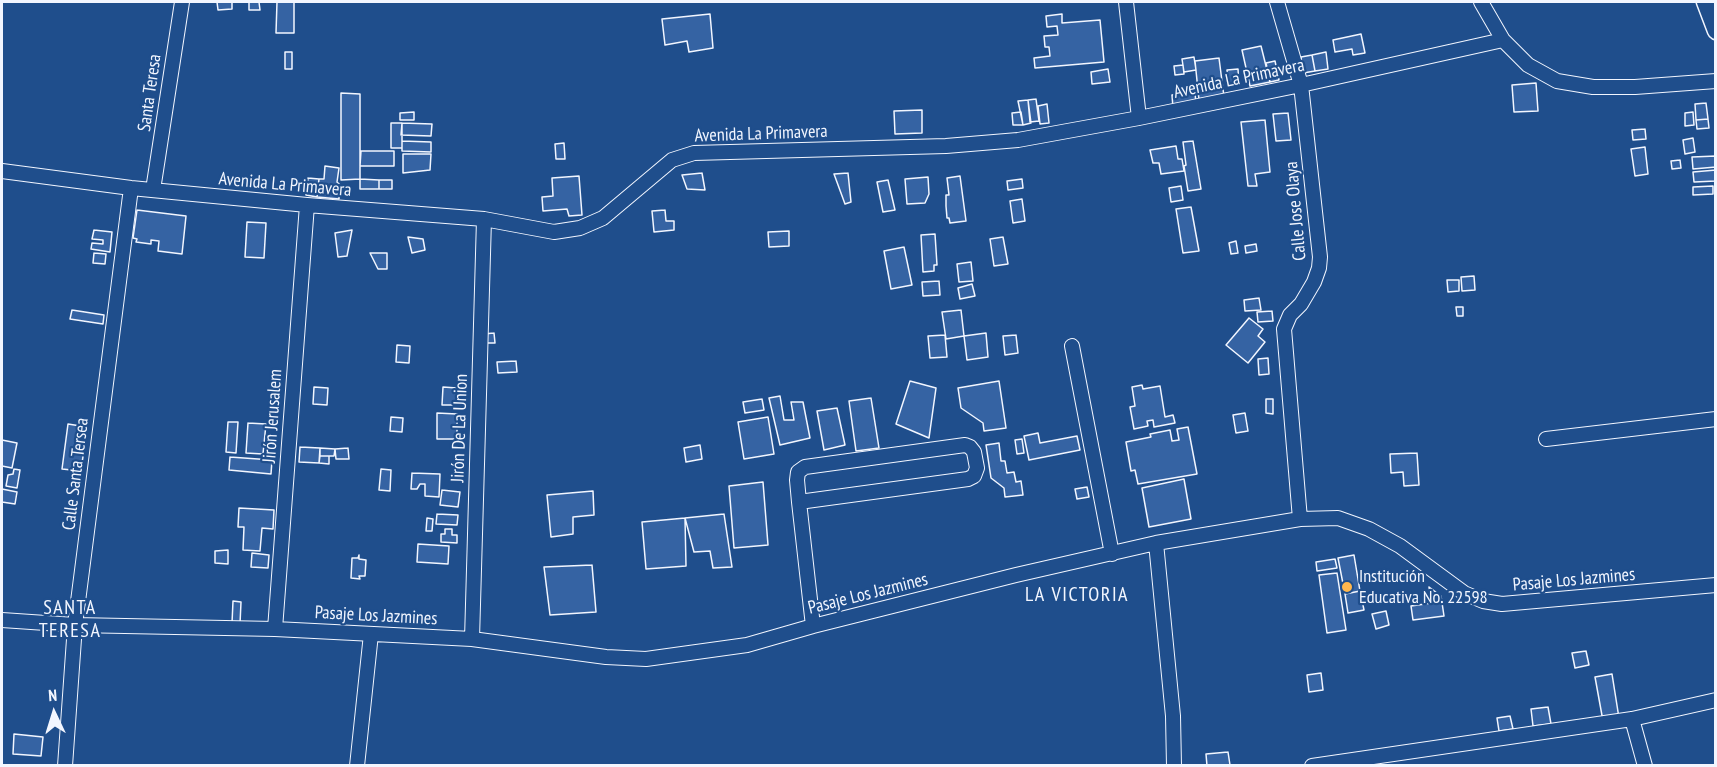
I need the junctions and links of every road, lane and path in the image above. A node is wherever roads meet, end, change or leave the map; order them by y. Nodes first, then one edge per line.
1 (182, 2) edge
2 (1126, 2) edge
3 (1277, 2) edge
4 (1481, 2) edge
5 (1705, 2) edge
6 (1716, 31) edge
7 (1503, 39) junction
8 (1716, 81) edge
9 (1301, 85) junction
10 (1139, 118) junction
11 (2, 171) edge
12 (131, 188) junction
13 (153, 190) junction
14 (307, 206) junction
15 (484, 219) junction
16 (1072, 346) dead end
17 (1716, 419) edge
18 (1546, 438) dead end
19 (799, 502) junction
20 (1300, 519) junction
21 (1156, 543) junction
22 (1112, 554) junction
23 (1716, 585) edge
24 (2, 620) edge
25 (75, 625) junction
26 (813, 626) junction
27 (275, 629) junction
28 (371, 634) junction
29 (472, 639) junction
30 (1716, 700) edge
31 (1632, 719) junction
32 (65, 765) edge
33 (357, 765) edge
34 (1174, 765) edge
35 (1312, 765) edge
36 (1645, 765) edge

1 - 13 street, Santa Teresa
2 - 10 street
3 - 9 street, Calle Jose Olaya
4 - 7 street
5 - 6 street
7 - 8 street
7 - 9 street, Avenida La Primavera
9 - 10 street, Avenida La Primavera
9 - 20 street, Calle Jose Olaya
10 - 15 street, Avenida La Primavera
11 - 12 street, Avenida La Primavera
12 - 13 street, Avenida La Primavera
12 - 25 street, Calle Santa Tersea
13 - 14 street, Avenida La Primavera
14 - 15 street, Avenida La Primavera
14 - 27 street, Jirón Jerusalem
15 - 29 street, Jirón De La Union
16 - 22 street
17 - 18 street
19 - 19 street
19 - 26 street
20 - 21 street, Pasaje Los Jazmines
20 - 23 street, Pasaje Los Jazmines
21 - 22 street, Pasaje Los Jazmines
21 - 34 street
22 - 26 street, Pasaje Los Jazmines
24 - 25 street, Pasaje Los Jazmines
25 - 27 street, Pasaje Los Jazmines
25 - 32 street, Calle Santa Tersea
26 - 29 street, Pasaje Los Jazmines
27 - 28 street, Pasaje Los Jazmines
28 - 29 street, Pasaje Los Jazmines
28 - 33 street
30 - 31 street
31 - 35 street
31 - 36 street

